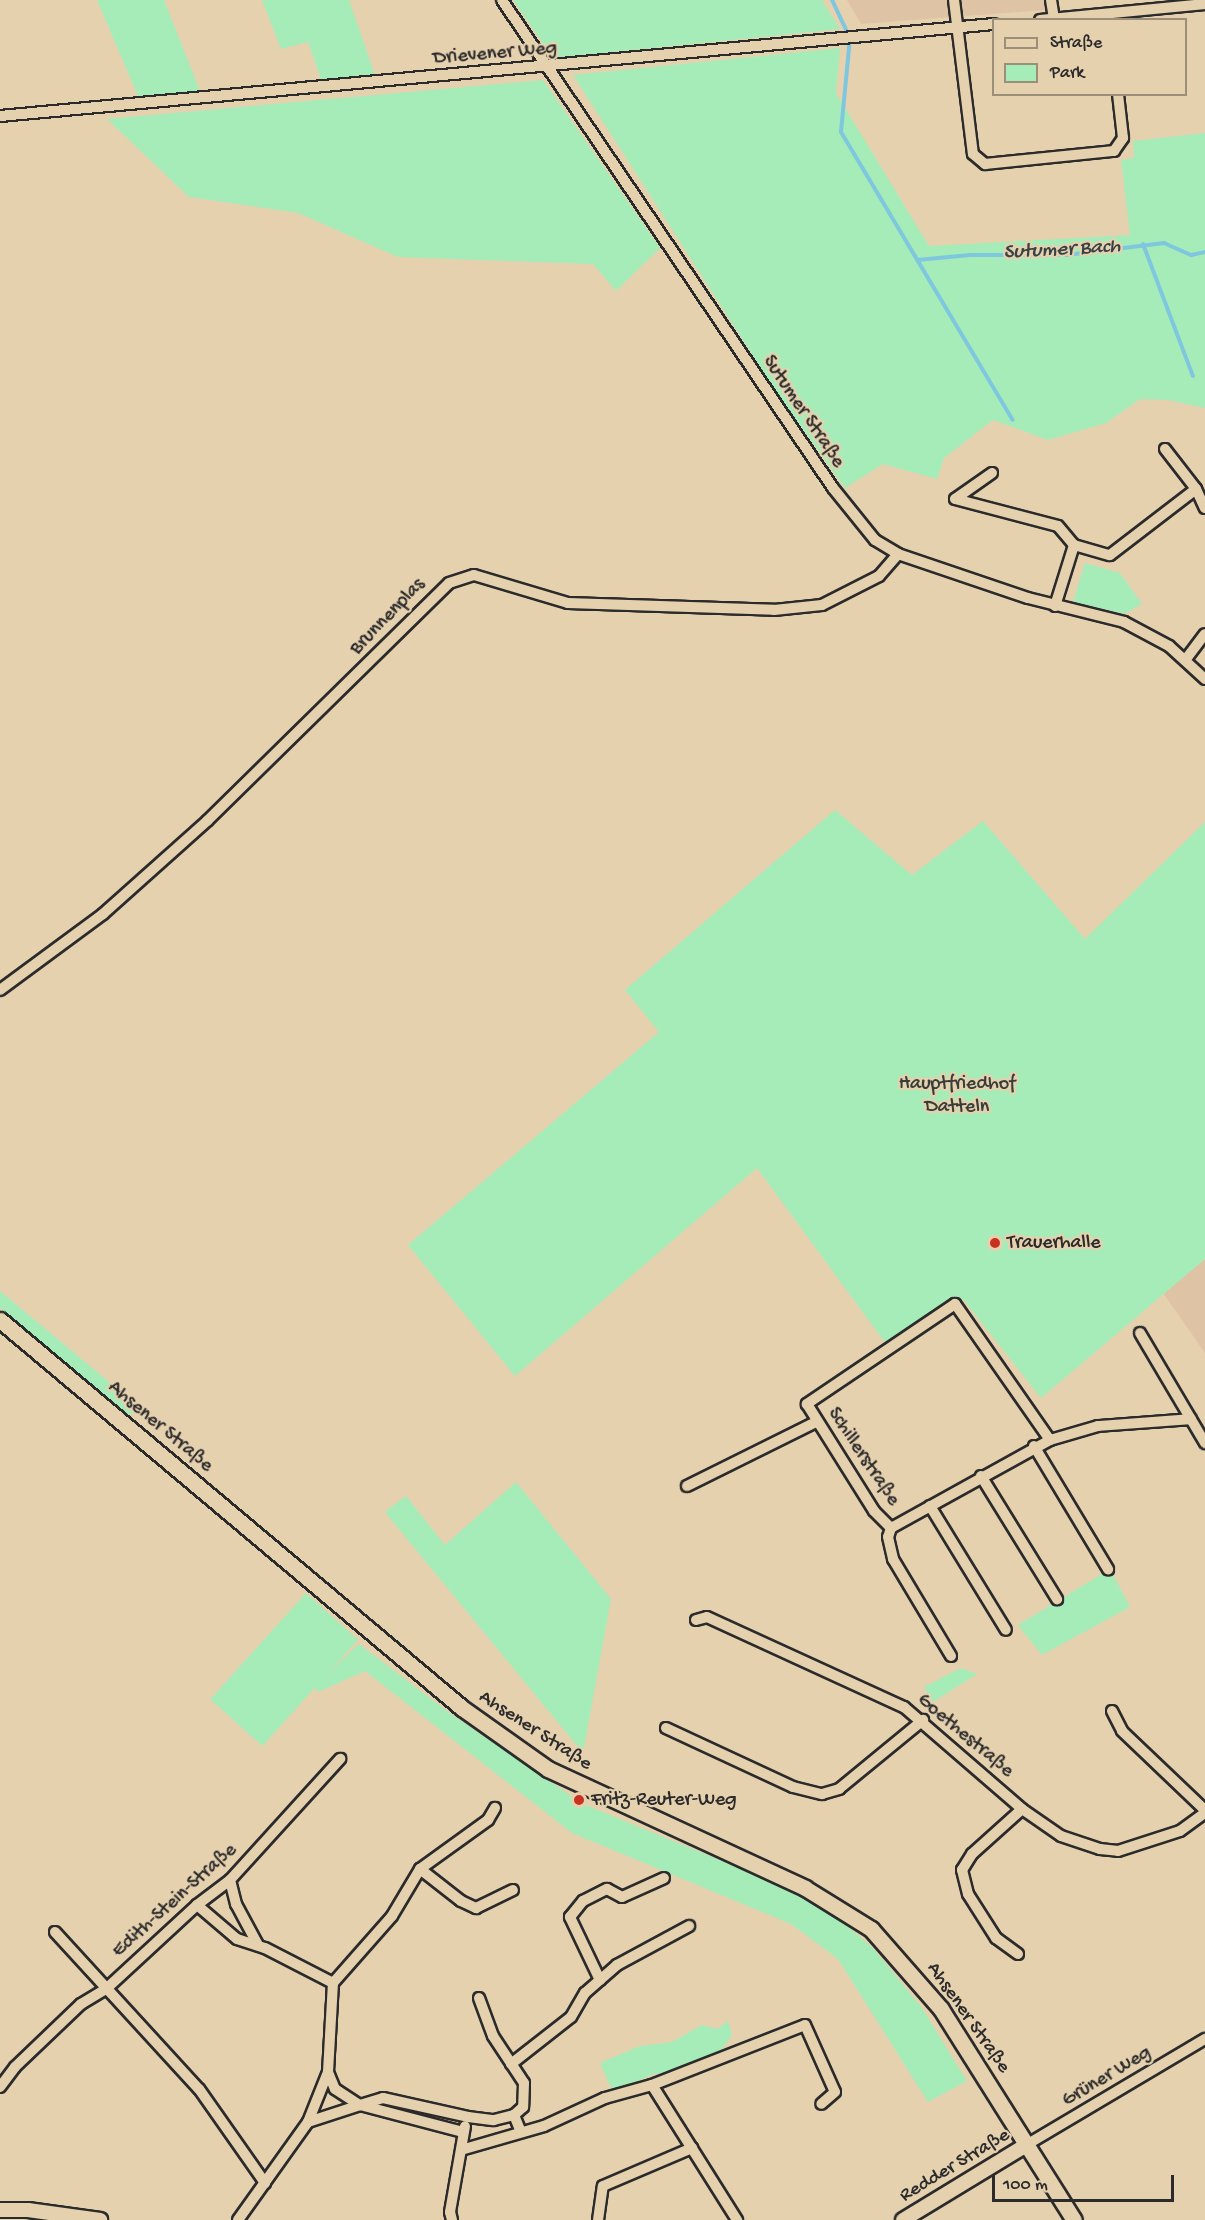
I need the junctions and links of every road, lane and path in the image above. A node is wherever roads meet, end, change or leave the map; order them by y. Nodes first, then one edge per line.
1 (502, 0) edge
2 (954, 0) edge
3 (1051, 0) edge
4 (1205, 4) edge
5 (1108, 16) edge
6 (1054, 18) edge
7 (992, 24) edge
8 (960, 27) junction
9 (550, 68) junction
10 (1118, 96) edge
11 (0, 116) edge
12 (1165, 449) dead end
13 (992, 473) dead end
14 (1196, 489) junction
15 (1205, 508) edge
16 (1074, 545) junction
17 (898, 554) junction
18 (1055, 606) junction
19 (1205, 634) edge
20 (1186, 659) junction
21 (1205, 679) edge
22 (0, 990) edge
23 (0, 1320) edge
24 (1140, 1334) dead end
25 (1191, 1419) junction
26 (816, 1422) junction
27 (1050, 1440) junction
28 (1205, 1443) edge
29 (1034, 1446) junction
30 (981, 1476) junction
31 (687, 1486) dead end
32 (930, 1506) junction
33 (891, 1528) junction
34 (1108, 1569) dead end
35 (1057, 1599) dead end
36 (696, 1620) dead end
37 (1006, 1630) dead end
38 (951, 1656) dead end
39 (1112, 1711) dead end
40 (923, 1720) junction
41 (666, 1728) dead end
42 (340, 1759) dead end
43 (495, 1808) dead end
44 (1022, 1809) junction
45 (1205, 1811) edge
46 (420, 1869) junction
47 (664, 1878) dead end
48 (230, 1880) junction
49 (513, 1890) dead end
50 (197, 1905) junction
51 (689, 1926) dead end
52 (55, 1932) dead end
53 (258, 1946) junction
54 (1018, 1954) dead end
55 (600, 1980) junction
56 (333, 1983) junction
57 (106, 1989) junction
58 (479, 1998) dead end
59 (1205, 2039) edge
60 (511, 2064) junction
61 (328, 2072) junction
62 (652, 2085) junction
63 (0, 2087) edge
64 (822, 2104) dead end
65 (360, 2105) junction
66 (514, 2115) junction
67 (468, 2117) junction
68 (308, 2122) junction
69 (463, 2132) junction
70 (521, 2132) junction
71 (1028, 2144) junction
72 (692, 2148) junction
73 (461, 2150) junction
74 (265, 2183) junction
75 (0, 2210) edge
76 (100, 2220) edge
77 (238, 2220) edge
78 (452, 2220) edge
79 (598, 2220) edge
80 (737, 2220) edge
81 (903, 2220) edge
82 (1074, 2220) edge

1 - 9 street, Sutumer Straße
2 - 8 street
3 - 6 street
4 - 5 street
5 - 6 street
7 - 8 street, Drievener Weg
8 - 9 street, Drievener Weg
8 - 10 street
9 - 11 street, Drievener Weg
9 - 17 street, Sutumer Straße
12 - 14 street
13 - 16 street
14 - 15 street
14 - 16 street
16 - 18 street
17 - 18 street, Sutumer Straße
17 - 22 street, Brunnenplas
18 - 20 street, Sutumer Straße
19 - 20 street
20 - 21 street, Sutumer Straße
23 - 71 main road, Ahsener Straße
24 - 25 street
25 - 27 street, Schillerstraße
25 - 28 street
26 - 27 street, Schillerstraße
26 - 31 street
26 - 33 street, Schillerstraße
27 - 29 street, Schillerstraße
29 - 30 street, Schillerstraße
29 - 34 street
30 - 32 street, Schillerstraße
30 - 35 street
32 - 33 street, Schillerstraße
32 - 37 street, Schillerstraße
33 - 38 street, Schillerstraße
36 - 40 street, Goethestraße
39 - 45 street
40 - 41 street
40 - 44 street, Goethestraße
42 - 48 street, Edith-Stein-Straße
43 - 46 street
44 - 45 street, Goethestraße
44 - 54 street
46 - 49 street
46 - 56 street
47 - 55 street
48 - 50 street, Edith-Stein-Straße
48 - 53 street
50 - 53 street
50 - 57 street, Edith-Stein-Straße
51 - 55 street
52 - 57 street
53 - 56 street
55 - 60 street
56 - 61 street
57 - 63 street, Edith-Stein-Straße
57 - 74 street
58 - 60 street
59 - 71 street, Grüner Weg
60 - 66 street
61 - 65 street
61 - 68 street
62 - 64 street
62 - 70 street
62 - 72 street
65 - 67 street
65 - 68 street
65 - 69 street
66 - 67 street
66 - 70 street
67 - 69 street
68 - 74 street
69 - 73 street
70 - 73 street
71 - 81 street, Redder Straße
71 - 82 main road, Ahsener Straße
72 - 79 street
72 - 80 street
73 - 78 street
74 - 77 street
75 - 76 street

